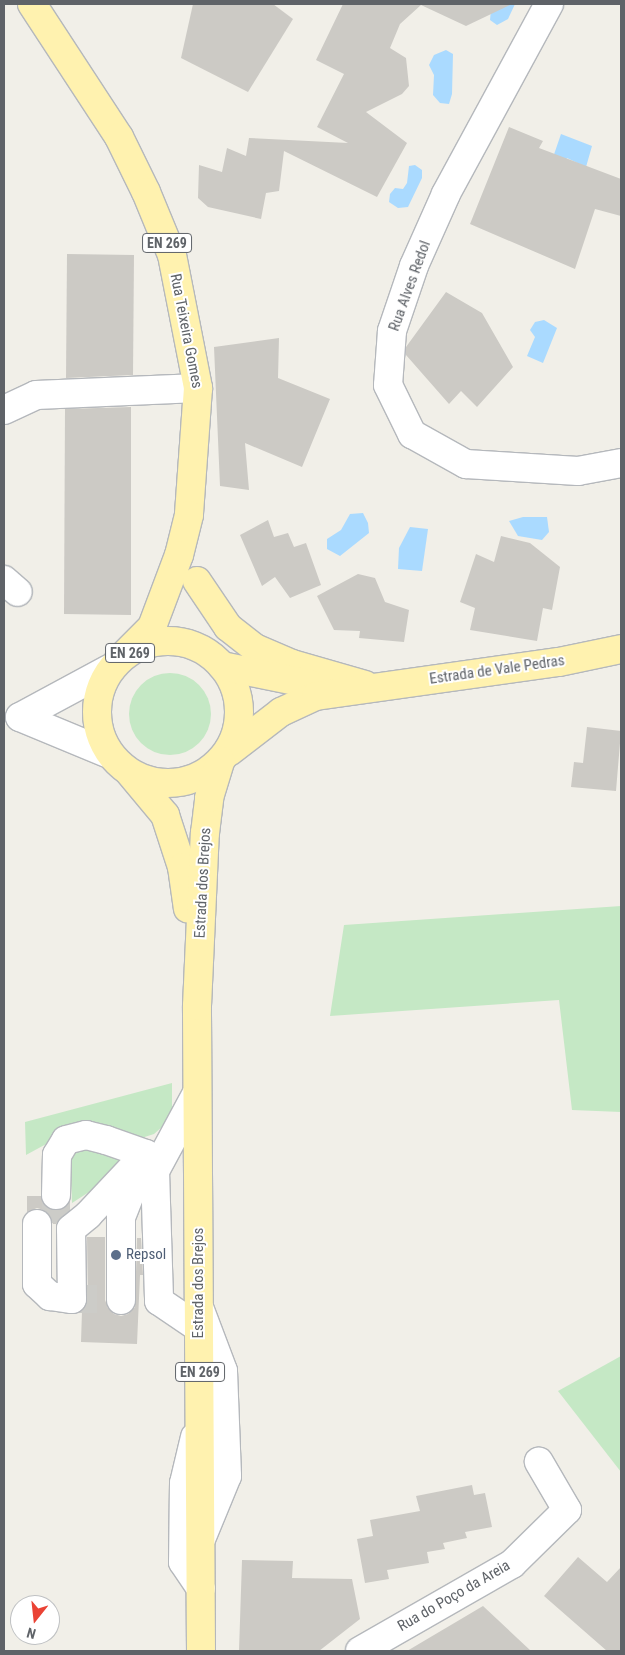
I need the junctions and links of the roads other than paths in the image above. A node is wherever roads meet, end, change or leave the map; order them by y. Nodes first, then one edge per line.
1 (32, 4) edge
2 (549, 4) edge
3 (198, 388) junction
4 (4, 410) edge
5 (621, 462) edge
6 (189, 515) junction
7 (197, 581) junction
8 (621, 649) edge
9 (214, 659) junction
10 (115, 664) junction
11 (372, 687) junction
12 (108, 753) junction
13 (224, 757) junction
14 (128, 771) junction
15 (197, 1006) junction
16 (197, 1093) junction
17 (151, 1162) junction
18 (112, 1188) junction
19 (46, 1196) tunnel mouth
20 (47, 1224) tunnel mouth
21 (136, 1304) junction
22 (200, 1414) junction
23 (539, 1462) dead end
24 (201, 1539) junction
25 (201, 1589) junction
26 (201, 1651) edge
27 (360, 1651) edge

1 - 3 main road, Rua Teixeira Gomes / EN 269
2 - 5 street, Rua Alves Redol
3 - 4 street
3 - 6 main road, Rua Teixeira Gomes / EN 269
6 - 7 main road, Rua Teixeira Gomes / EN 269
6 - 10 main road, Rua Teixeira Gomes / EN 269
7 - 9 main road, Rua Teixeira Gomes / EN 269
7 - 11 main road
8 - 11 main road, Estrada de Vale Pedras
9 - 10 main road, EN 269
9 - 11 main road, Estrada de Vale Pedras
9 - 13 main road, EN 269
10 - 12 main road, EN 269
10 - 12 street
11 - 13 main road, Estrada de Vale Pedras
12 - 14 main road, EN 269
13 - 14 main road, EN 269
13 - 15 main road, Estrada dos Brejos / EN 269
14 - 15 main road, Estrada dos Brejos / EN 269
15 - 16 main road, Estrada dos Brejos / EN 269
16 - 17 street
16 - 21 main road, Estrada dos Brejos / EN 269
17 - 18 street
17 - 19 street
17 - 21 street
17 - 21 street
18 - 21 street
18 - 21 street
20 - 21 street
21 - 22 main road, Estrada dos Brejos / EN 269
21 - 24 street
22 - 24 main road, Estrada dos Brejos / EN 269
22 - 25 street
23 - 27 street, Rua do Poço da Areia
24 - 25 main road, Estrada dos Brejos / EN 269
25 - 26 main road, Estrada dos Brejos / EN 269

